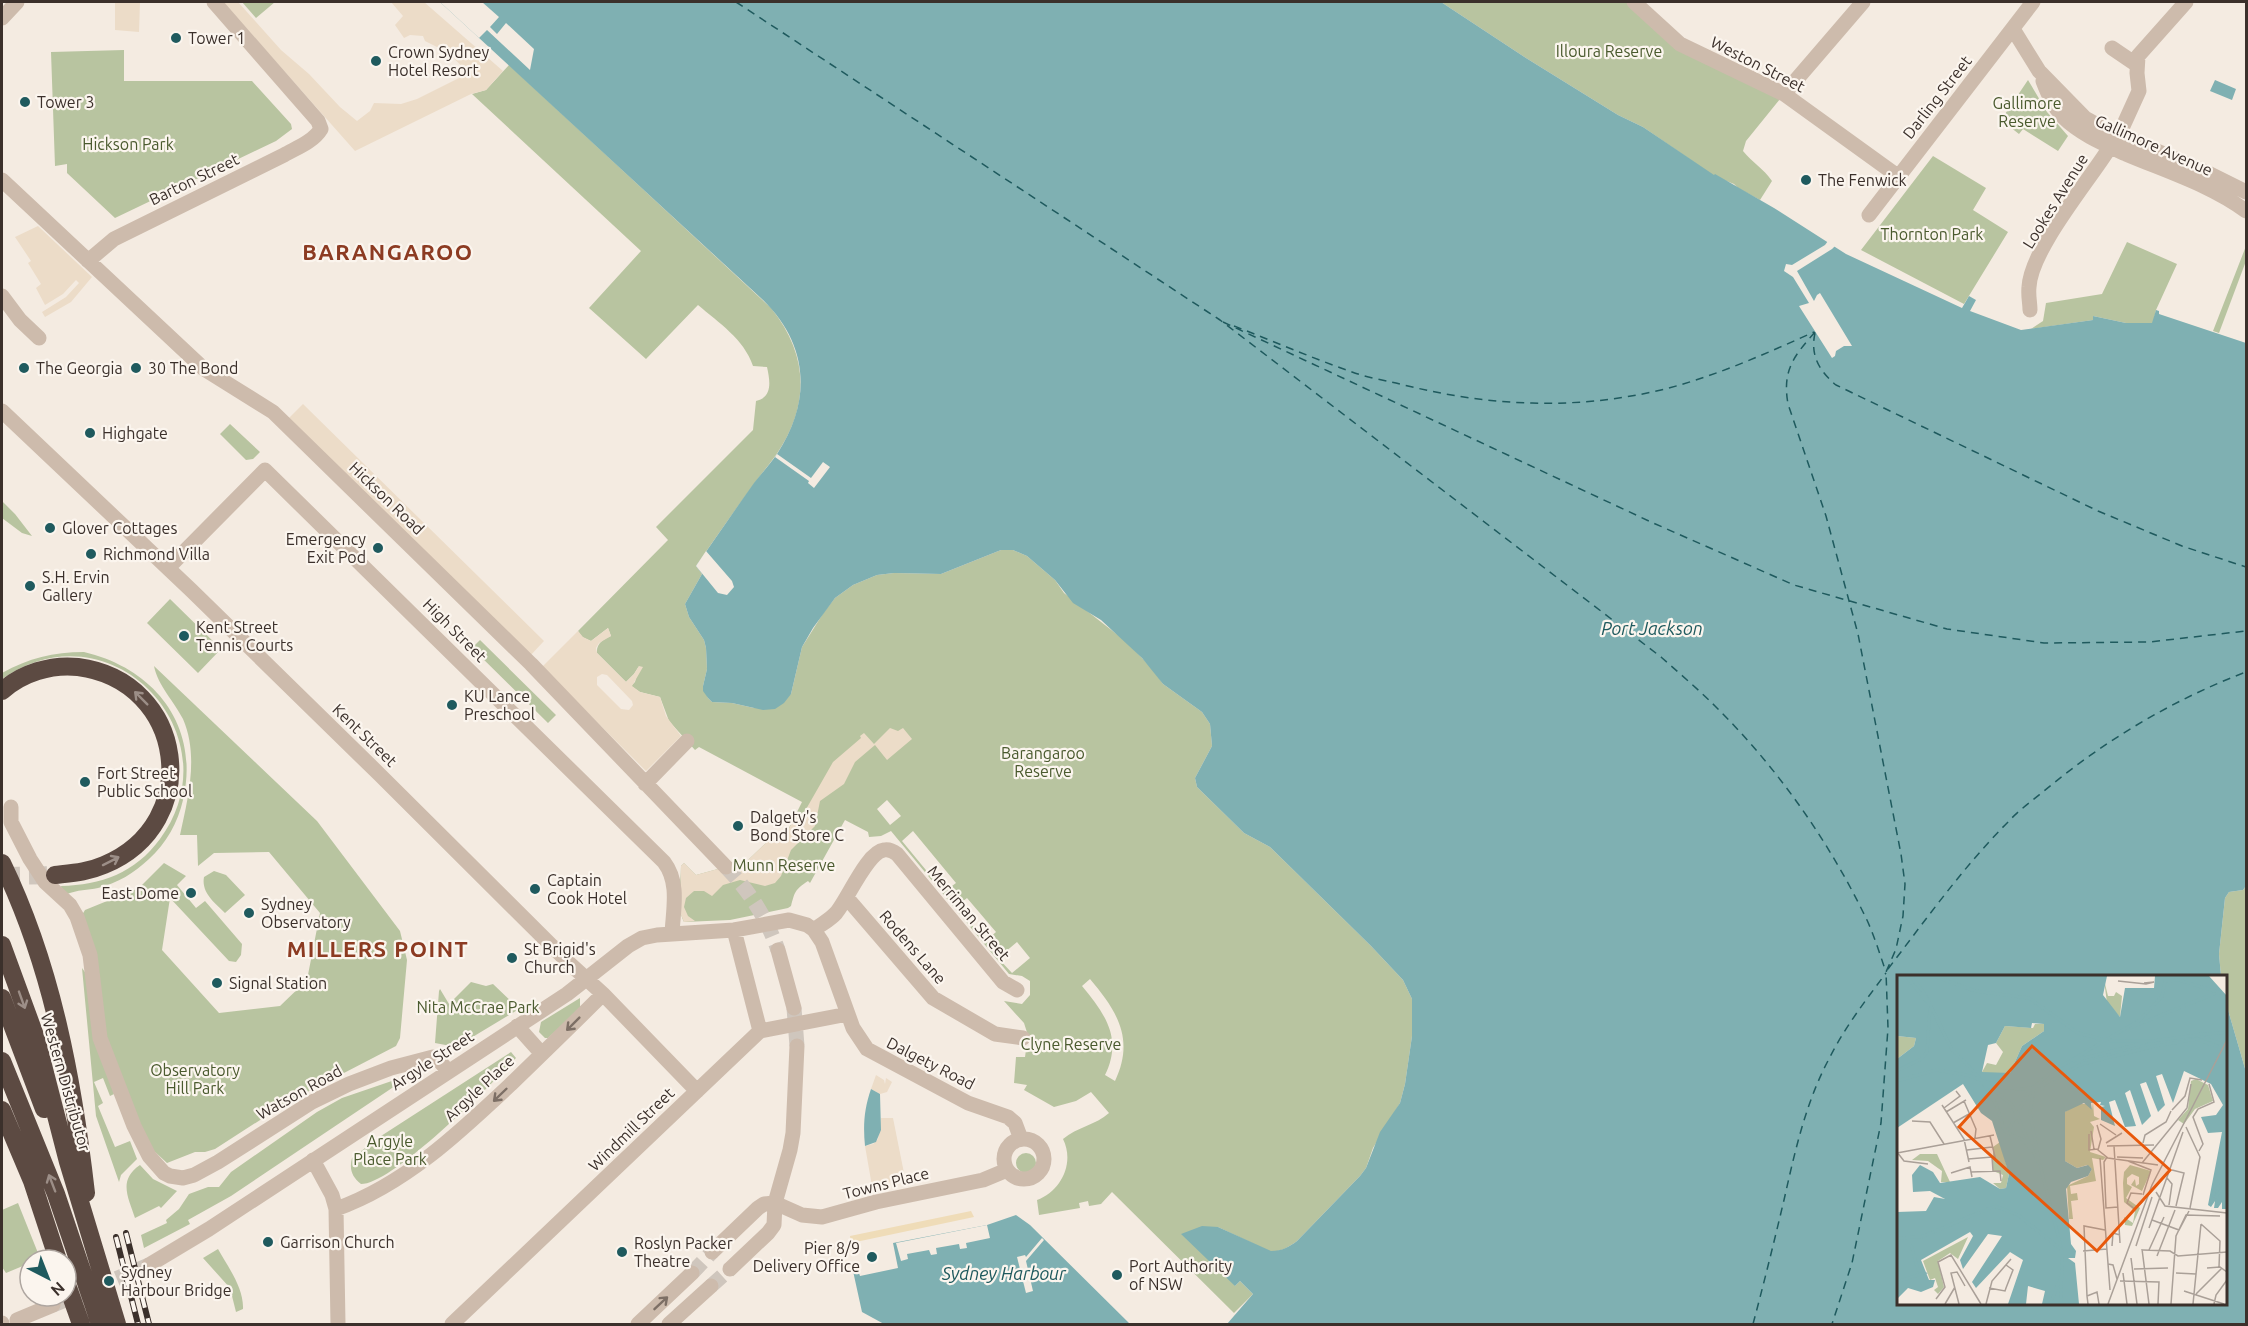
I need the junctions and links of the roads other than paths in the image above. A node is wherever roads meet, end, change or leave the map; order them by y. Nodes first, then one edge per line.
1 (17, 2) edge
2 (214, 2) edge
3 (1634, 2) edge
4 (1863, 2) edge
5 (2033, 2) edge
6 (2186, 2) edge
7 (2, 18) edge
8 (2013, 29) junction
9 (2112, 48) dead end
10 (2137, 65) junction
11 (1784, 94) junction
12 (2114, 141) junction
13 (1899, 177) junction
14 (2, 180) edge
15 (2247, 192) edge
16 (2247, 211) edge
17 (1869, 215) dead end
18 (88, 261) junction
19 (2, 296) edge
20 (2030, 310) dead end
21 (39, 338) dead end
22 (2, 411) edge
23 (168, 568) junction
24 (2, 691) edge
25 (687, 741) dead end
26 (645, 784) junction
27 (11, 807) dead end
28 (2, 863) edge
29 (726, 867) tunnel mouth
30 (55, 875) tunnel mouth
31 (2, 883) edge
32 (847, 898) junction
33 (737, 930) junction
34 (814, 930) junction
35 (672, 934) junction
36 (2, 945) edge
37 (34, 947) junction
38 (778, 950) tunnel mouth
39 (588, 980) junction
40 (1017, 990) dead end
41 (603, 994) junction
42 (2, 998) edge
43 (794, 1008) tunnel mouth
44 (848, 1014) junction
45 (517, 1026) junction
46 (763, 1030) junction
47 (1023, 1038) dead end
48 (797, 1046) tunnel mouth
49 (542, 1054) junction
50 (2, 1061) edge
51 (448, 1071) junction
52 (697, 1091) junction
53 (2, 1110) edge
54 (1021, 1139) junction
55 (313, 1161) junction
56 (68, 1162) junction
57 (1007, 1170) junction
58 (775, 1203) junction
59 (336, 1209) junction
60 (90, 1230) junction
61 (55, 1248) edge
62 (712, 1252) tunnel mouth
63 (148, 1265) tunnel mouth
64 (730, 1269) tunnel mouth
65 (692, 1273) tunnel mouth
66 (711, 1286) tunnel mouth
67 (45, 1308) tunnel mouth
68 (75, 1308) edge
69 (7, 1323) edge
70 (81, 1324) edge
71 (99, 1324) edge
72 (117, 1324) edge
73 (338, 1324) edge
74 (452, 1324) edge
75 (638, 1324) edge
76 (669, 1324) edge

1 - 7 street
2 - 18 street, Barton Street
3 - 11 street, Weston Street
4 - 11 street
5 - 8 street, Darling Street
6 - 10 street
8 - 12 street, Gallimore Avenue
8 - 13 street, Darling Street
9 - 10 street
10 - 12 street, Lookes Avenue
11 - 13 street, Weston Street
12 - 15 street, Gallimore Avenue
12 - 16 street, Gallimore Avenue
12 - 20 street, Lookes Avenue
13 - 17 street, Darling Street
14 - 18 street, Hickson Road
18 - 26 street, Hickson Road
19 - 21 street
22 - 23 street, Kent Street
23 - 35 street, High Street
23 - 39 street, Kent Street
30 -> 24 highway
25 - 26 street
26 - 29 street, Hickson Road
27 - 51 street, Watson Road
28 - 37 highway
31 - 37 highway
32 - 34 street
32 - 40 street, Merriman Street
32 - 47 street, Rodens Lane
33 - 34 street, Argyle Street
33 - 35 street, Argyle Street
33 - 46 street
34 - 44 street, Dalgety Road
35 - 39 street, Argyle Street
36 -> 56 highway, Western Distributor
37 - 60 highway
38 - 43 street
39 - 41 street, Kent Street
39 - 45 street, Argyle Street
41 -> 49 street, Argyle Place
41 - 52 street, Kent Street
42 - 56 highway
44 - 46 street
44 - 54 street, Dalgety Road
45 - 49 street
45 - 51 street, Argyle Street
46 - 52 street, Windmill Street
48 - 58 street
49 -> 59 street, Argyle Place
71 -> 50 highway
51 - 55 street, Argyle Street
52 - 74 street, Windmill Street
53 - 61 highway
54 - 57 street
54 - 57 street
55 - 59 street
55 - 63 street, Argyle Street
56 - 60 highway, Western Distributor
57 - 58 street, Towns Place
58 - 62 street
58 - 64 street
59 - 73 street
60 - 72 highway
75 -> 65 street
66 - 76 street
67 - 69 street
68 - 70 highway

